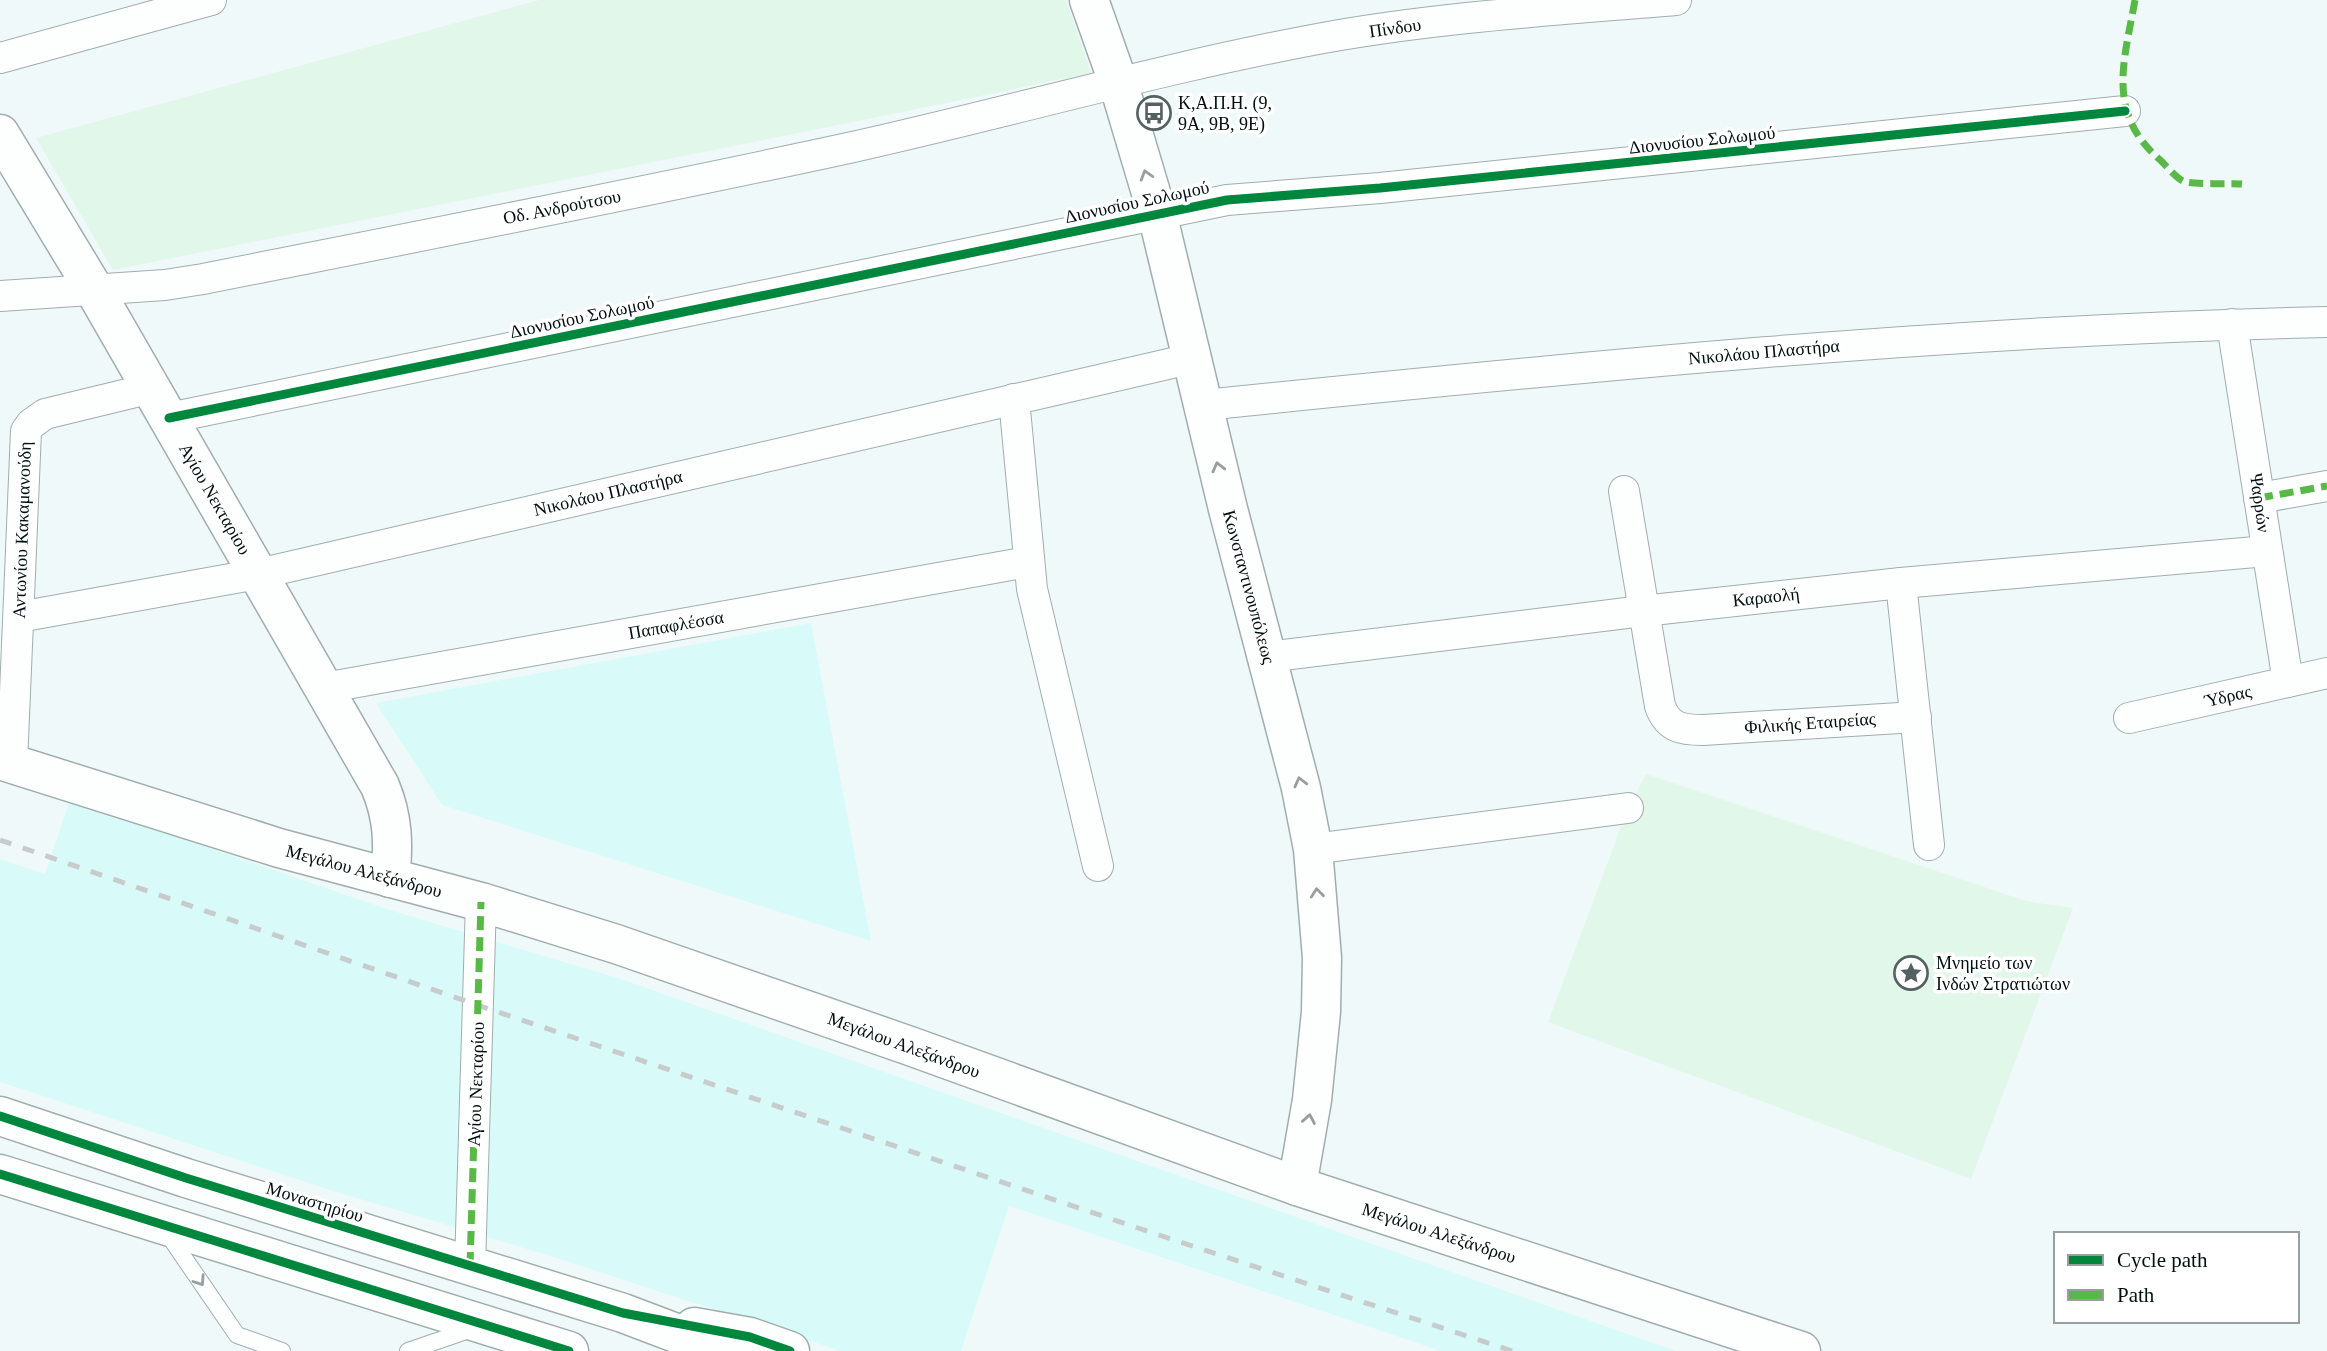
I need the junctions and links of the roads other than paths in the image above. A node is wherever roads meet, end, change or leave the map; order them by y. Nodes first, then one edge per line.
1 (211, 0) edge
2 (1089, 0) edge
3 (1675, 0) edge
4 (0, 58) edge
5 (1118, 82) junction
6 (2125, 111) dead end
7 (0, 134) edge
8 (1157, 213) junction
9 (95, 291) junction
10 (0, 296) edge
11 (2327, 322) edge
12 (2232, 324) junction
13 (1194, 358) junction
14 (1014, 399) junction
15 (160, 403) junction
16 (1203, 405) junction
17 (2327, 486) edge
18 (1624, 491) dead end
19 (2259, 498) junction
20 (2267, 551) junction
21 (1028, 562) junction
22 (258, 574) junction
23 (1901, 583) junction
24 (1643, 611) junction
25 (19, 617) junction
26 (1268, 657) junction
27 (2327, 673) edge
28 (2288, 682) junction
29 (324, 688) junction
30 (1916, 716) junction
31 (2129, 718) dead end
32 (6, 762) edge
33 (1628, 808) dead end
34 (1929, 845) dead end
35 (1313, 849) junction
36 (1098, 866) dead end
37 (390, 877) junction
38 (481, 902) junction
39 (0, 1116) edge
40 (0, 1174) edge
41 (1297, 1186) junction
42 (162, 1225) junction
43 (470, 1266) junction
44 (623, 1313) junction
45 (484, 1325) junction
46 (282, 1351) edge
47 (408, 1351) edge
48 (569, 1351) edge
49 (723, 1351) edge
50 (790, 1351) edge
51 (1801, 1351) edge

1 - 4 street
2 - 5 street, Κωνσταντινουπόλεως
3 - 5 street, Πίνδου
8 -> 5 street, Κωνσταντινουπόλεως
5 - 9 street, Οδ. Ανδρούτσου
6 - 8 street, Διονυσίου Σολωμού
7 - 9 street, Αγίου Νεκταρίου
8 - 13 street, Κωνσταντινουπόλεως
8 - 15 street, Διονυσίου Σολωμού
9 - 10 street, Οδ. Ανδρούτσου
9 - 15 street, Αγίου Νεκταρίου
11 - 12 street, Νικολάου Πλαστήρα
12 - 16 street, Νικολάου Πλαστήρα
12 - 19 street, Ψαρρών
13 - 14 street, Νικολάου Πλαστήρα
13 - 16 street, Κωνσταντινουπόλεως
14 - 21 street
14 - 22 street, Νικολάου Πλαστήρα
15 - 22 street, Αγίου Νεκταρίου
15 - 25 street, Αντωνίου Κακαμανούδη
26 -> 16 street, Κωνσταντινουπόλεως
17 - 19 street
18 - 24 street, Φιλικής Εταιρείας
19 - 20 street, Ψαρρών
20 - 23 street, Καραολή
20 - 28 street, Ψαρρών
21 - 29 street, Παπαφλέσσα
21 - 36 street
22 - 25 street, Νικολάου Πλαστήρα
22 - 29 street, Αγίου Νεκταρίου
23 - 24 street, Καραολή
23 - 30 street
24 - 26 street, Καραολή
24 - 30 street, Φιλικής Εταιρείας
25 - 32 street, Αντωνίου Κακαμανούδη
35 -> 26 street, Κωνσταντινουπόλεως
27 - 28 street, Ύδρας
28 - 31 street, Ύδρας
29 - 37 street, Αγίου Νεκταρίου
30 - 34 street
32 - 37 street, Μεγάλου Αλεξάνδρου
33 - 35 street
41 -> 35 street, Κωνσταντινουπόλεως
37 - 38 street, Μεγάλου Αλεξάνδρου
38 - 41 street, Μεγάλου Αλεξάνδρου
38 - 43 street, Αγίου Νεκταρίου
39 - 43 street, Μοναστηρίου
40 - 42 street
41 - 51 street, Μεγάλου Αλεξάνδρου
42 - 45 street
42 -> 46 lane
43 - 44 street, Μοναστηρίου
44 - 49 street, Μοναστηρίου
44 - 50 street
45 - 47 lane
45 - 48 street

